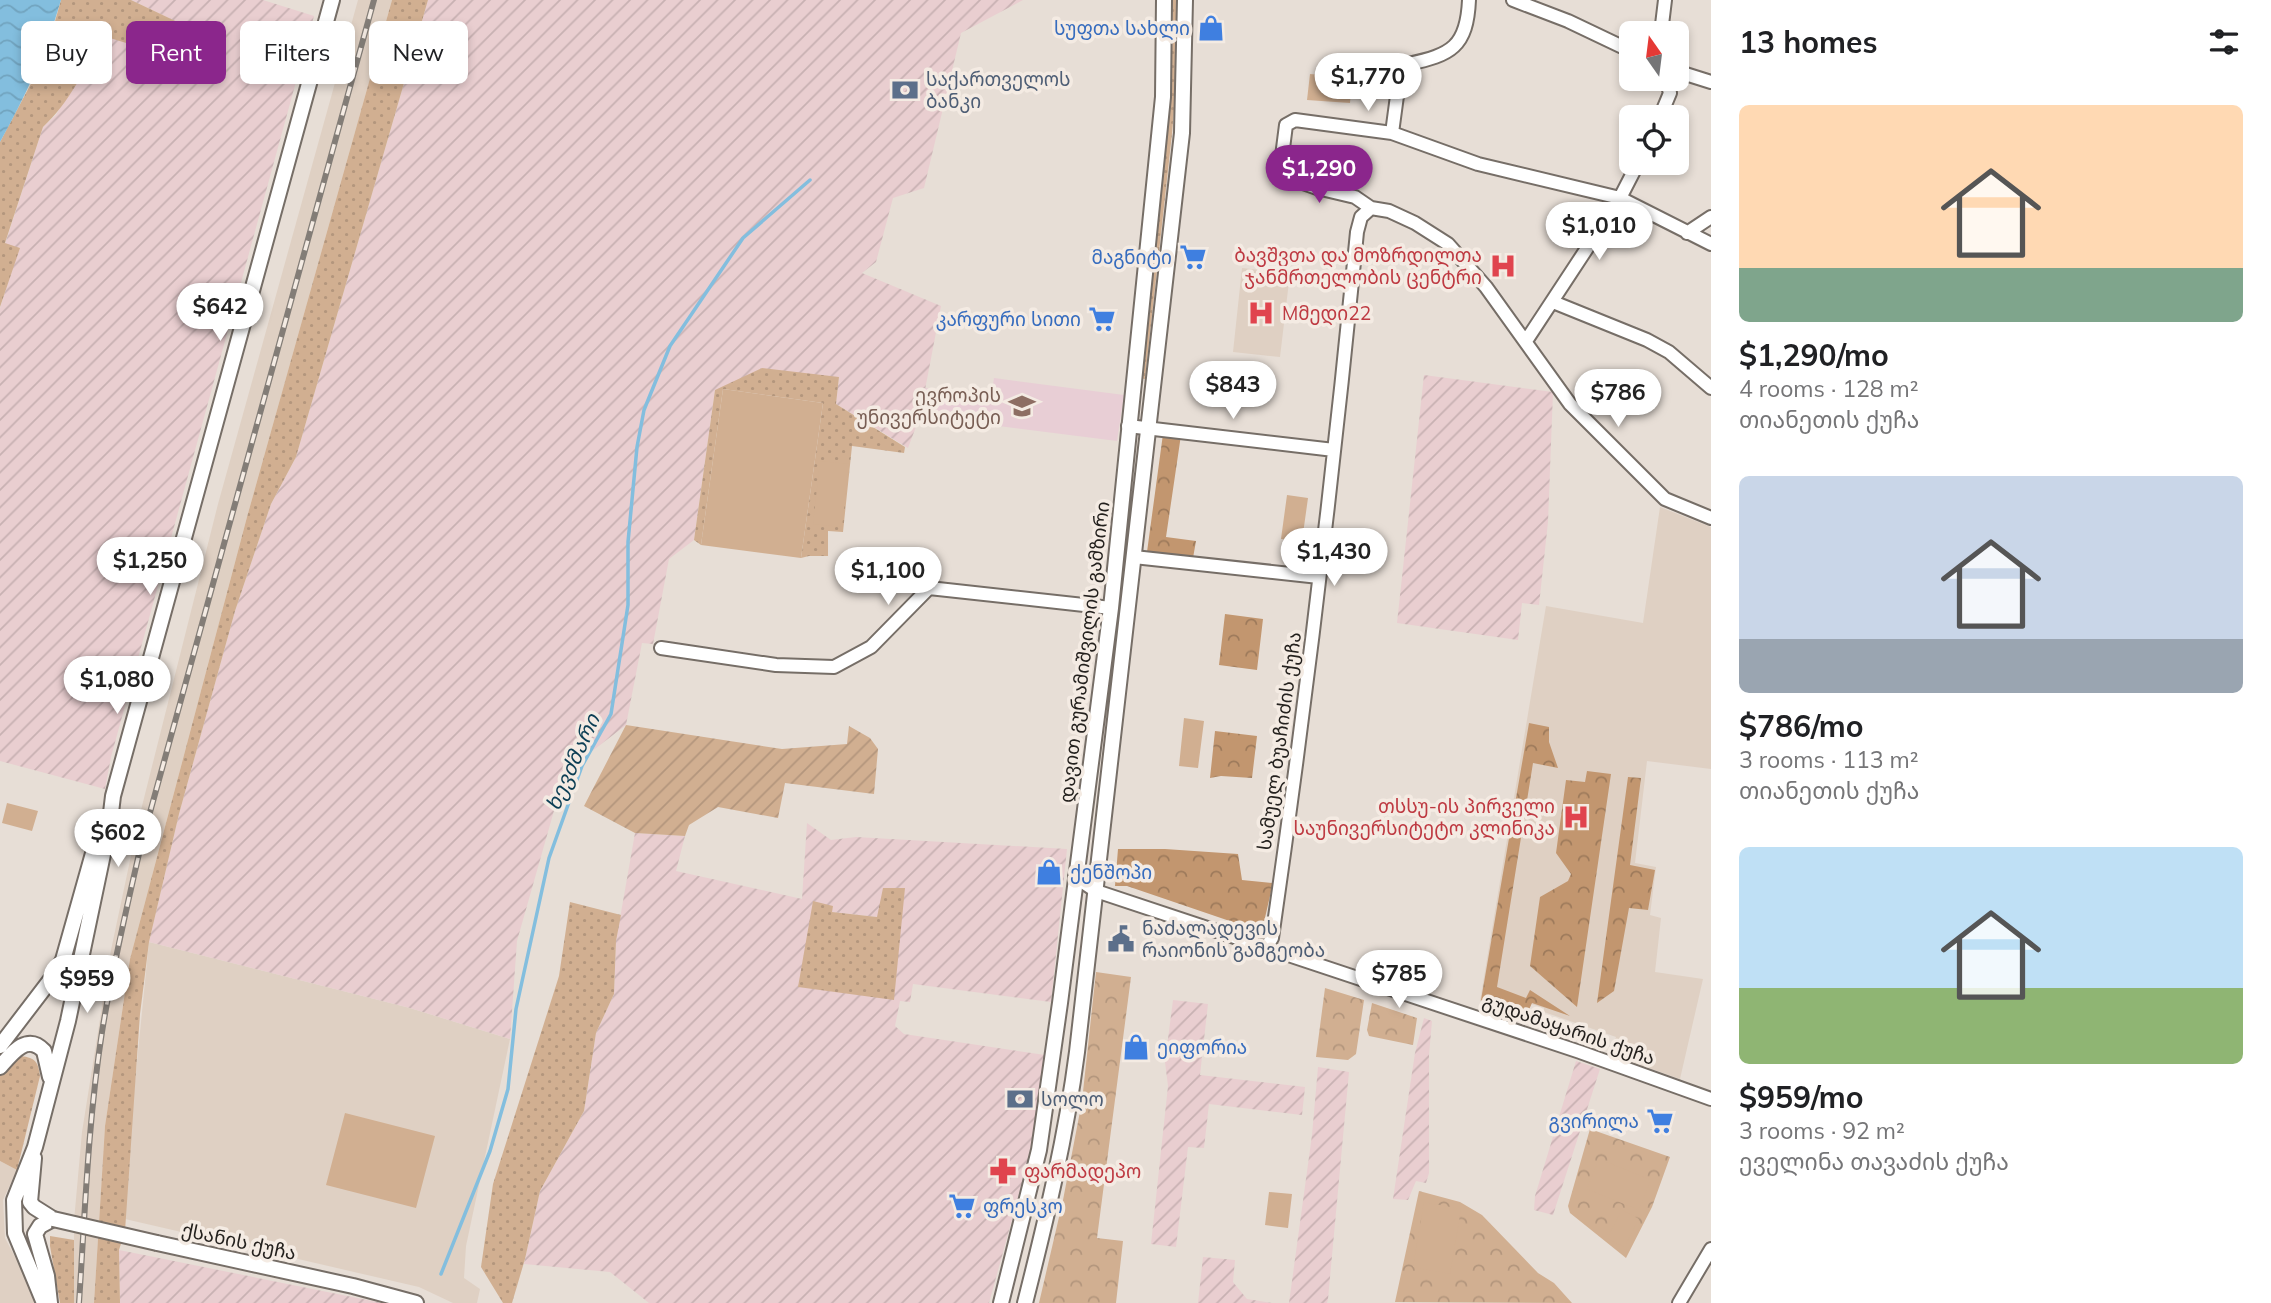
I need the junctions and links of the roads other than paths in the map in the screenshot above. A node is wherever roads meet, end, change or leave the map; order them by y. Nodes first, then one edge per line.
1 (332, 0) edge
2 (1164, 0) edge
3 (1185, 0) edge
4 (1469, 0) edge
5 (1514, 0) edge
6 (1665, 0) edge
7 (1662, 21) edge
8 (1619, 45) edge
9 (1689, 75) edge
10 (1711, 82) edge
11 (1392, 133) junction
12 (1632, 175) edge
13 (1620, 198) junction
14 (1371, 208) junction
15 (1711, 217) edge
16 (1687, 233) junction
17 (1711, 244) edge
18 (1553, 302) junction
19 (1526, 341) junction
20 (1711, 388) edge
21 (1128, 426) junction
22 (1150, 428) junction
23 (1334, 450) junction
24 (1711, 518) edge
25 (1134, 557) junction
26 (1319, 577) junction
27 (1111, 608) junction
28 (661, 648) dead end
29 (113, 796) junction
30 (1075, 877) junction
31 (1096, 891) junction
32 (1073, 894) junction
33 (1266, 948) junction
34 (0, 1046) edge
35 (0, 1067) edge
36 (51, 1086) junction
37 (1711, 1098) edge
38 (34, 1147) junction
39 (53, 1219) junction
40 (1711, 1249) edge
41 (44, 1303) edge
42 (50, 1303) edge
43 (416, 1303) edge
44 (1001, 1303) edge
45 (1025, 1303) edge
46 (1679, 1303) edge

1 - 29 main road
2 - 21 main road, დავით გურამიშვილის გამზირი
3 - 22 main road, დავით გურამიშვილის გამზირი
4 - 11 street
5 - 8 street
6 - 7 street
9 - 10 street
11 - 13 street
11 - 14 street
12 - 13 street
13 - 16 street
13 - 18 street
14 - 19 street
14 - 23 street, სამუელ ბუაჩიძის ქუჩა
15 - 16 street
16 - 17 street
18 - 19 street
18 - 20 street
19 - 24 street
21 - 22 street
21 - 27 main road, დავით გურამიშვილის გამზირი
22 - 23 street
22 - 25 main road, დავით გურამიშვილის გამზირი
23 - 26 street, სამუელ ბუაჩიძის ქუჩა
25 - 26 street
25 - 31 main road, დავით გურამიშვილის გამზირი
26 - 33 street, სამუელ ბუაჩიძის ქუჩა
27 - 28 street
27 - 30 main road, დავით გურამიშვილის გამზირი
29 - 34 main road
29 - 36 main road
30 - 31 street
30 - 32 main road, დავით გურამიშვილის გამზირი
31 - 32 street
31 - 33 street, გუდამაყარის ქუჩა
31 - 45 main road, დავით გურამიშვილის გამზირი
32 - 44 main road, დავით გურამიშვილის გამზირი
33 - 37 street, გუდამაყარის ქუჩა
35 - 36 main road
36 - 38 main road
38 - 39 main road
38 - 41 main road
39 - 42 main road
39 - 43 main road, ქსანის ქუჩა, bridge
40 - 46 street

